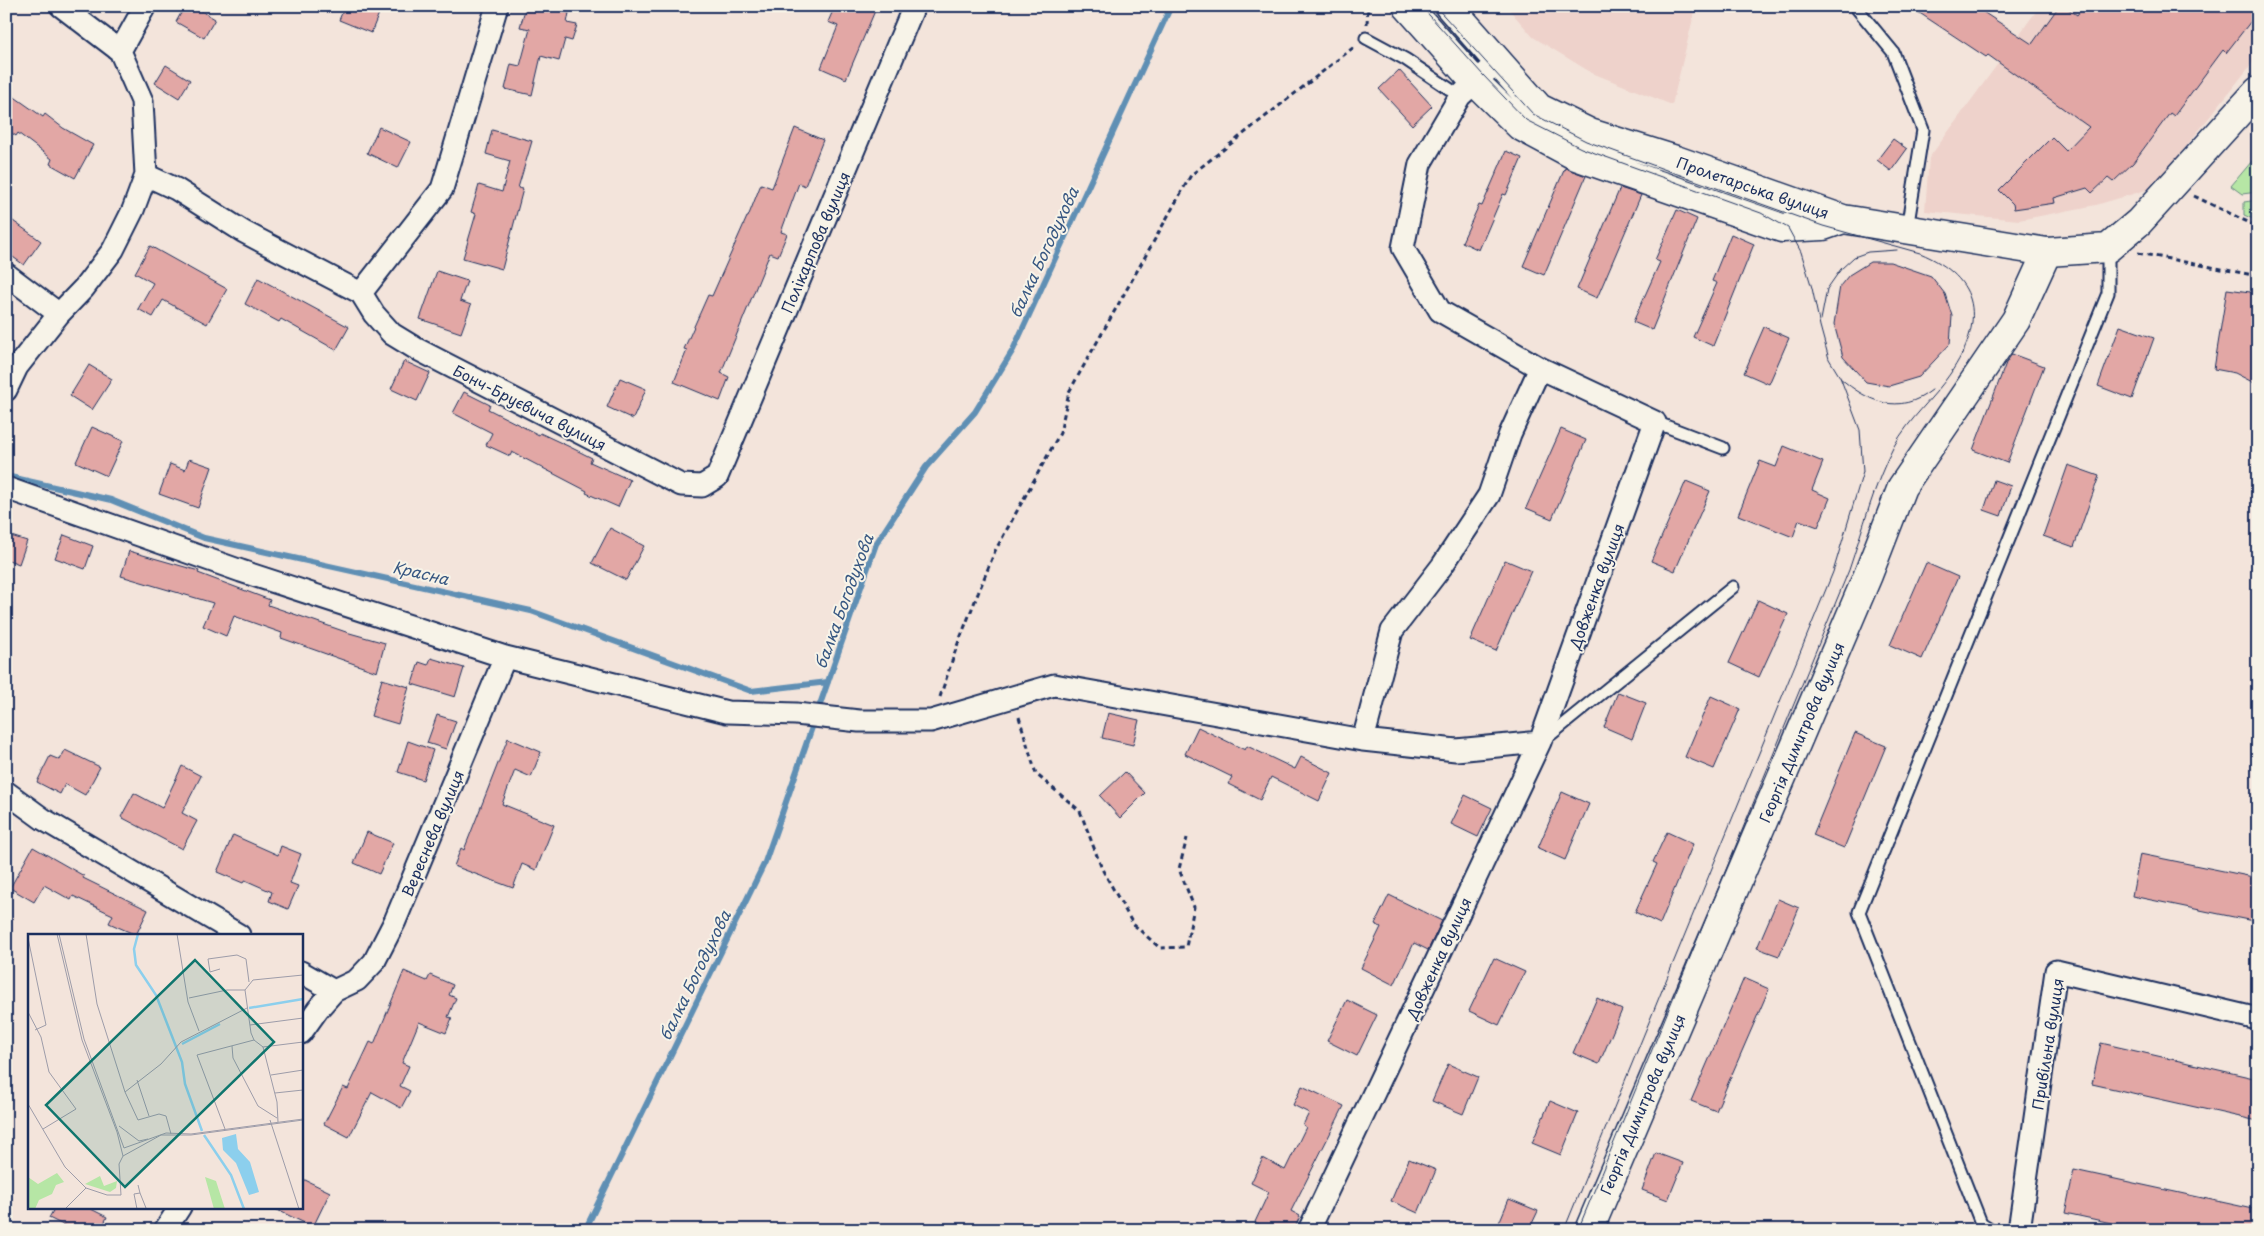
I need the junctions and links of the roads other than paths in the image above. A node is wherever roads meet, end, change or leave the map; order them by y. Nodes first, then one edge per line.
1 (61, 6) edge
2 (145, 6) edge
3 (497, 6) edge
4 (914, 6) edge
5 (1407, 6) edge
6 (1449, 6) edge
7 (1855, 6) edge
8 (1366, 38) road end
9 (120, 51) junction
10 (1498, 61) junction
11 (1467, 89) junction
12 (2258, 91) edge
13 (146, 175) junction
14 (1843, 219) junction
15 (1906, 229) junction
16 (2108, 248) junction
17 (2048, 252) junction
18 (6, 274) edge
19 (361, 293) junction
20 (59, 314) junction
21 (1540, 368) junction
22 (6, 390) edge
23 (1654, 422) junction
24 (1723, 448) dead end
25 (717, 477) joint
26 (6, 488) edge
27 (1732, 587) dead end
28 (505, 656) junction
29 (1363, 740) junction
30 (1540, 742) junction
31 (6, 792) edge
32 (237, 934) edge
33 (302, 973) edge
34 (334, 991) junction
35 (2258, 1019) edge
36 (302, 1032) edge
37 (179, 1208) edge
38 (165, 1230) edge
39 (1309, 1230) edge
40 (1589, 1230) edge
41 (1992, 1230) edge
42 (2019, 1230) edge

1 - 9 street
2 - 9 street
3 - 19 street
4 - 25 street, Полікарпова вулиця
5 - 11 main road, Пролетарська вулиця
6 - 10 main road, Пролетарська вулиця
7 - 15 lane
8 - 11 lane
9 - 13 street
10 - 11 street
10 - 14 main road, Пролетарська вулиця
11 - 14 main road, Пролетарська вулиця
11 - 21 street
12 - 16 main road
13 - 19 street, Бонч-Бруєвича вулиця
13 - 20 street
14 - 15 main road
15 - 17 main road
16 - 17 main road
16 - 41 lane
17 - 40 main road, Георгія Димитрова вулиця
18 - 20 street
19 - 25 street, Бонч-Бруєвича вулиця
20 - 22 street
21 - 23 street
21 - 29 street
23 - 24 lane
23 - 30 street, Довженка вулиця
26 - 28 street
27 - 30 lane
28 - 29 street
28 - 34 street, Вереснева вулиця
29 - 30 street
30 - 39 street, Довженка вулиця
31 - 32 street
33 - 34 street
34 - 36 street, Вереснева вулиця
35 - 42 street, Привільна вулиця
37 - 38 street

